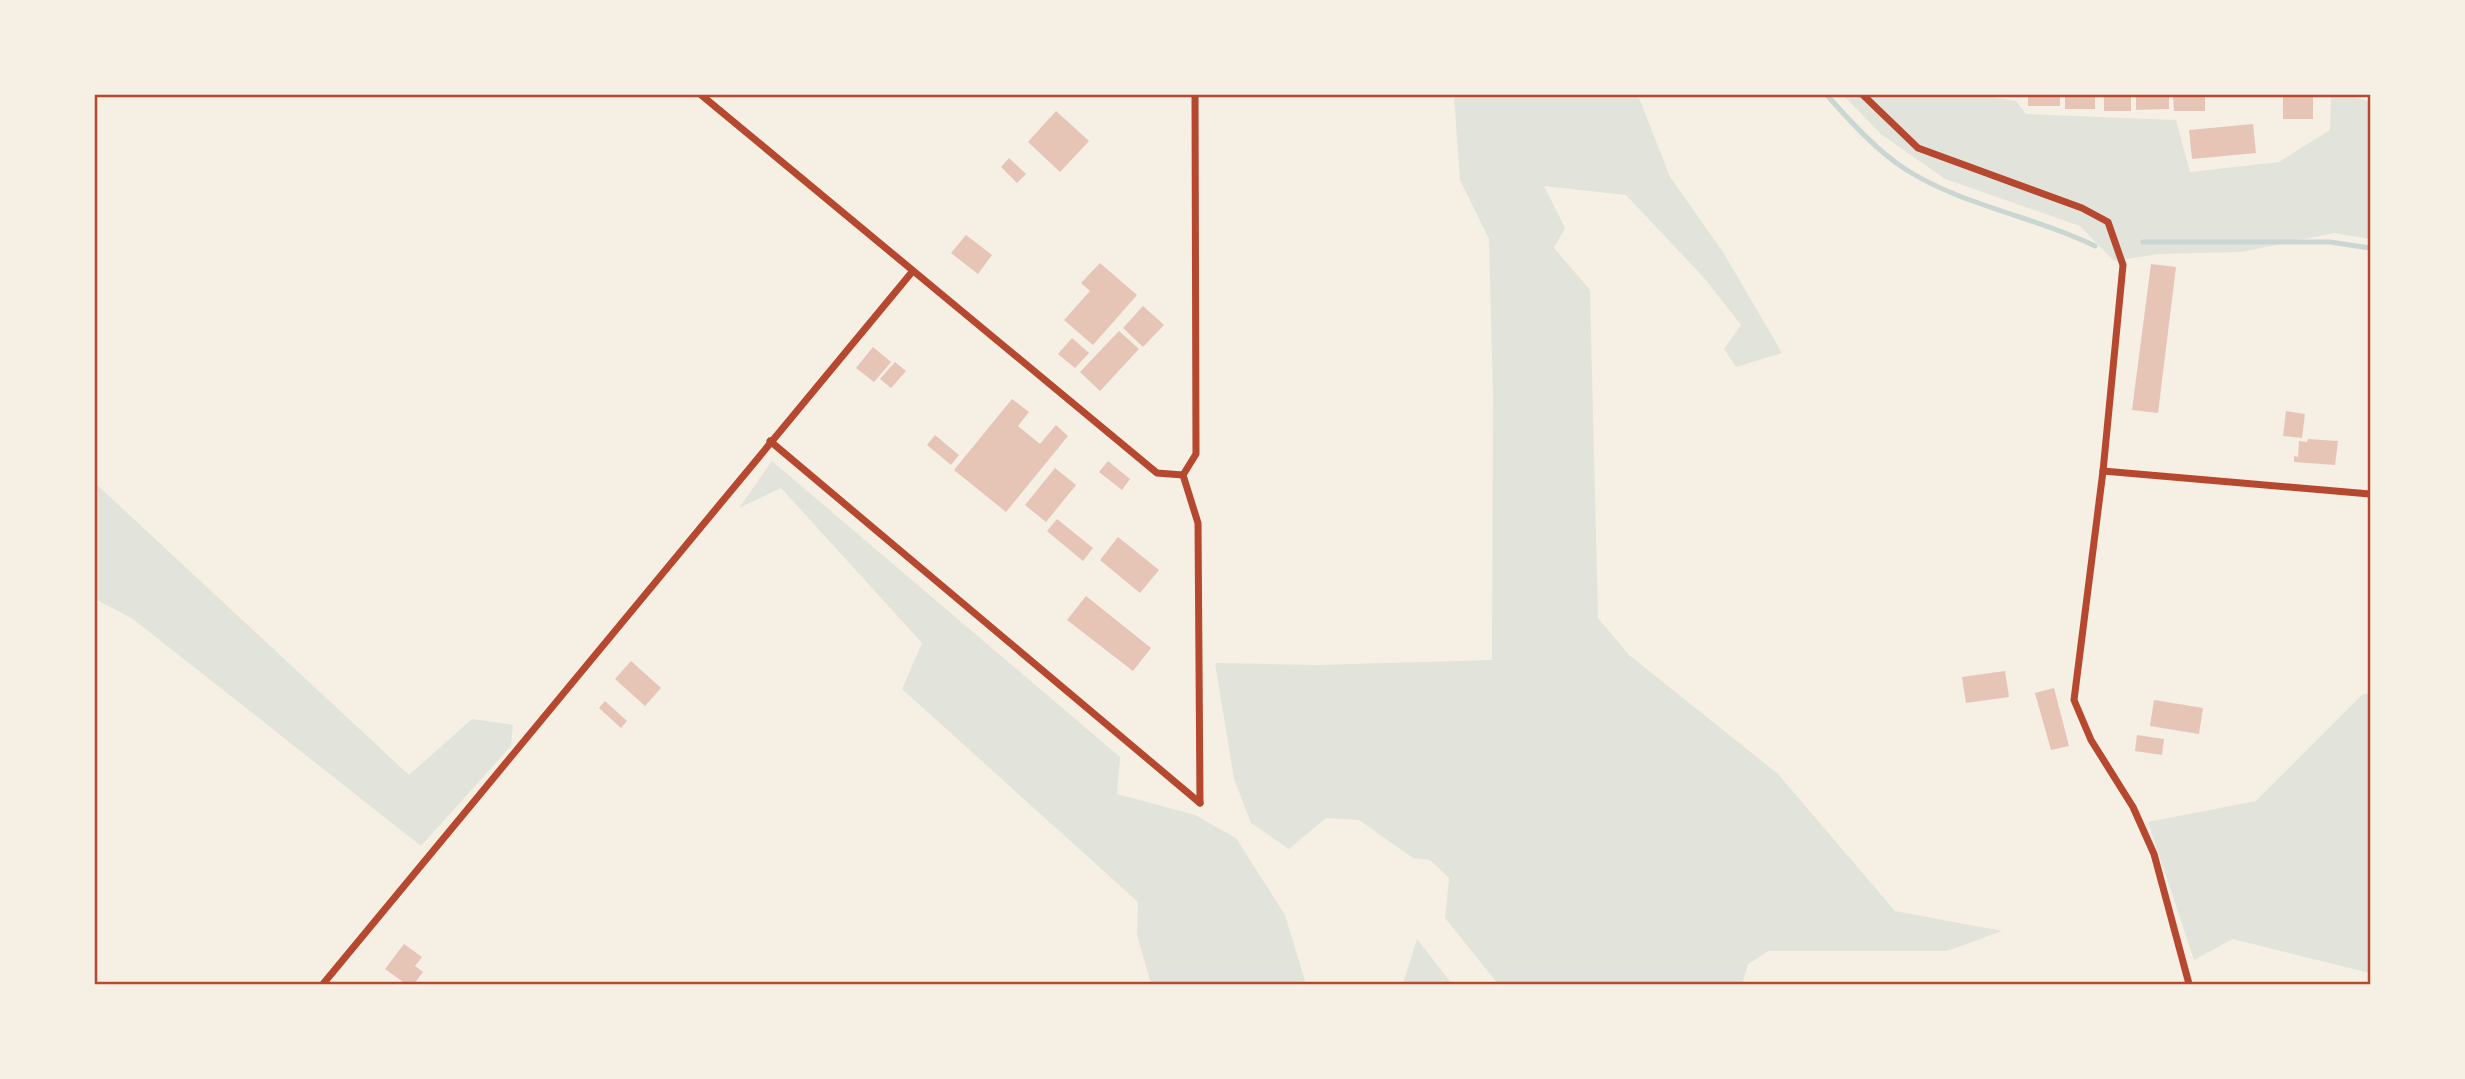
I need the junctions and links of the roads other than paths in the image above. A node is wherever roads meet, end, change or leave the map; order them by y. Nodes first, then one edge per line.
1 (701, 94) edge
2 (1195, 94) edge
3 (1862, 94) edge
4 (912, 272) junction
5 (770, 441) junction
6 (2103, 471) junction
7 (1183, 475) junction
8 (2371, 494) edge
9 (323, 985) edge
10 (2189, 985) edge

1 - 4 street
2 - 7 street
3 - 6 street
4 - 5 street
4 - 7 street
5 - 7 street
5 - 9 street
6 - 8 street
6 - 10 street

